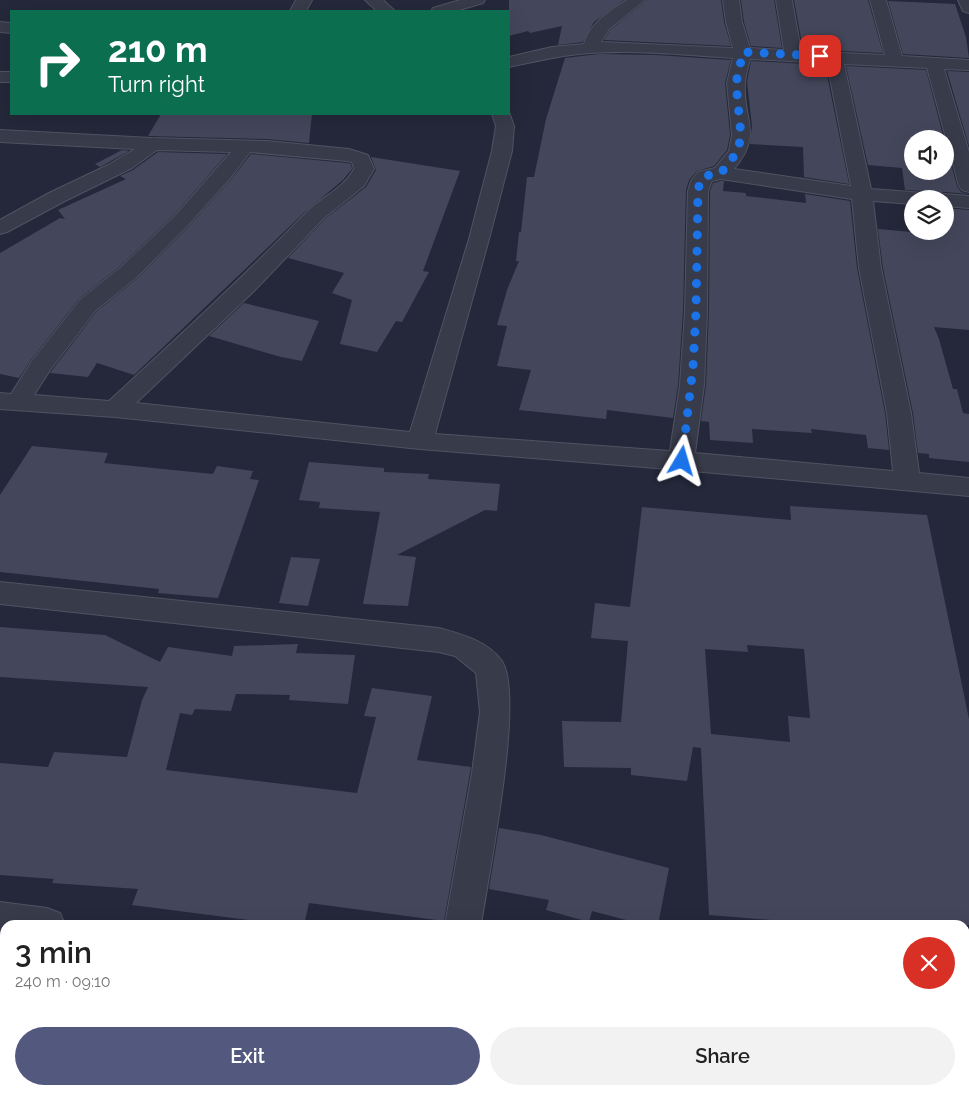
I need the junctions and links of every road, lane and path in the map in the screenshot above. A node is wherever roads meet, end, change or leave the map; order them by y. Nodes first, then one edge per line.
1 (373, 0) edge
2 (477, 0) edge
3 (637, 0) edge
4 (731, 0) edge
5 (784, 0) edge
6 (878, 0) edge
7 (966, 0) edge
8 (969, 8) edge
9 (386, 10) edge
10 (442, 10) edge
11 (592, 47) junction
12 (743, 52) junction
13 (793, 54) junction
14 (834, 57) junction
15 (895, 61) junction
16 (510, 62) edge
17 (934, 63) junction
18 (969, 65) edge
19 (501, 115) edge
20 (0, 136) edge
21 (152, 144) junction
22 (244, 147) junction
23 (721, 173) junction
24 (969, 186) edge
25 (862, 194) junction
26 (904, 197) edge
27 (954, 201) edge
28 (969, 202) edge
29 (0, 228) edge
30 (8, 402) edge
31 (114, 409) junction
32 (420, 441) junction
33 (682, 461) junction
34 (906, 480) junction
35 (969, 487) edge
36 (0, 593) edge
37 (465, 920) edge

1 - 9 street
2 - 10 street
3 - 11 street
4 - 12 street
5 - 13 street
6 - 15 street
7 - 8 street
11 - 12 street
11 - 16 street
12 - 13 street
12 - 23 street
13 - 14 street
14 - 15 street
14 - 25 street
15 - 17 street
17 - 18 street
17 - 24 street
19 - 32 street
20 - 21 street
21 - 22 street
21 - 29 street
22 - 30 street
22 - 31 street
23 - 25 street
23 - 33 street
25 - 26 street
25 - 34 street
27 - 28 street
30 - 31 street
31 - 32 street
32 - 33 street
33 - 34 street
34 - 35 street
36 - 37 street

